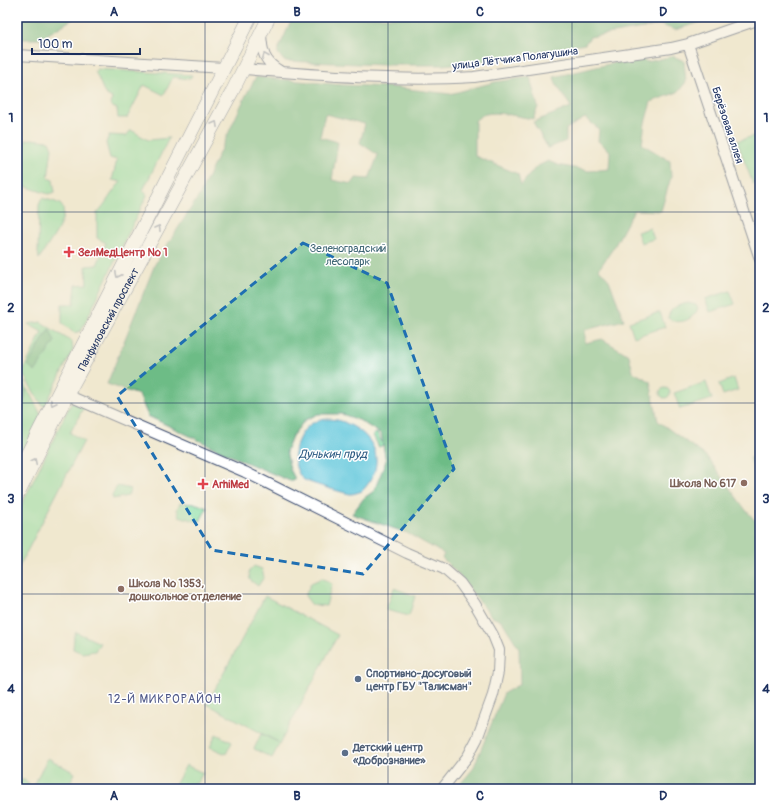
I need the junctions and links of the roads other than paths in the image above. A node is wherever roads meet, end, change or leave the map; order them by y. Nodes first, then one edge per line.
1 (250, 17) edge
2 (269, 17) edge
3 (760, 19) edge
4 (261, 34) junction
5 (688, 44) junction
6 (17, 55) edge
7 (224, 68) junction
8 (244, 69) junction
9 (280, 71) junction
10 (760, 259) edge
11 (67, 395) junction
12 (17, 474) edge
13 (17, 496) edge
14 (442, 789) edge

1 - 7 main road, Панфиловский проспект
2 - 4 main road, Панфиловский проспект
3 - 5 street, улица Лётчика Полагушина
4 - 8 main road, Панфиловский проспект
9 -> 4 street
5 - 9 street, улица Лётчика Полагушина
5 - 10 street, Берёзовая аллея
6 - 7 street
7 - 8 main road
7 -> 12 main road, Панфиловский проспект
8 - 9 street, улица Лётчика Полагушина
11 -> 8 main road, Панфиловский проспект
13 -> 11 main road, Панфиловский проспект
11 - 14 street

